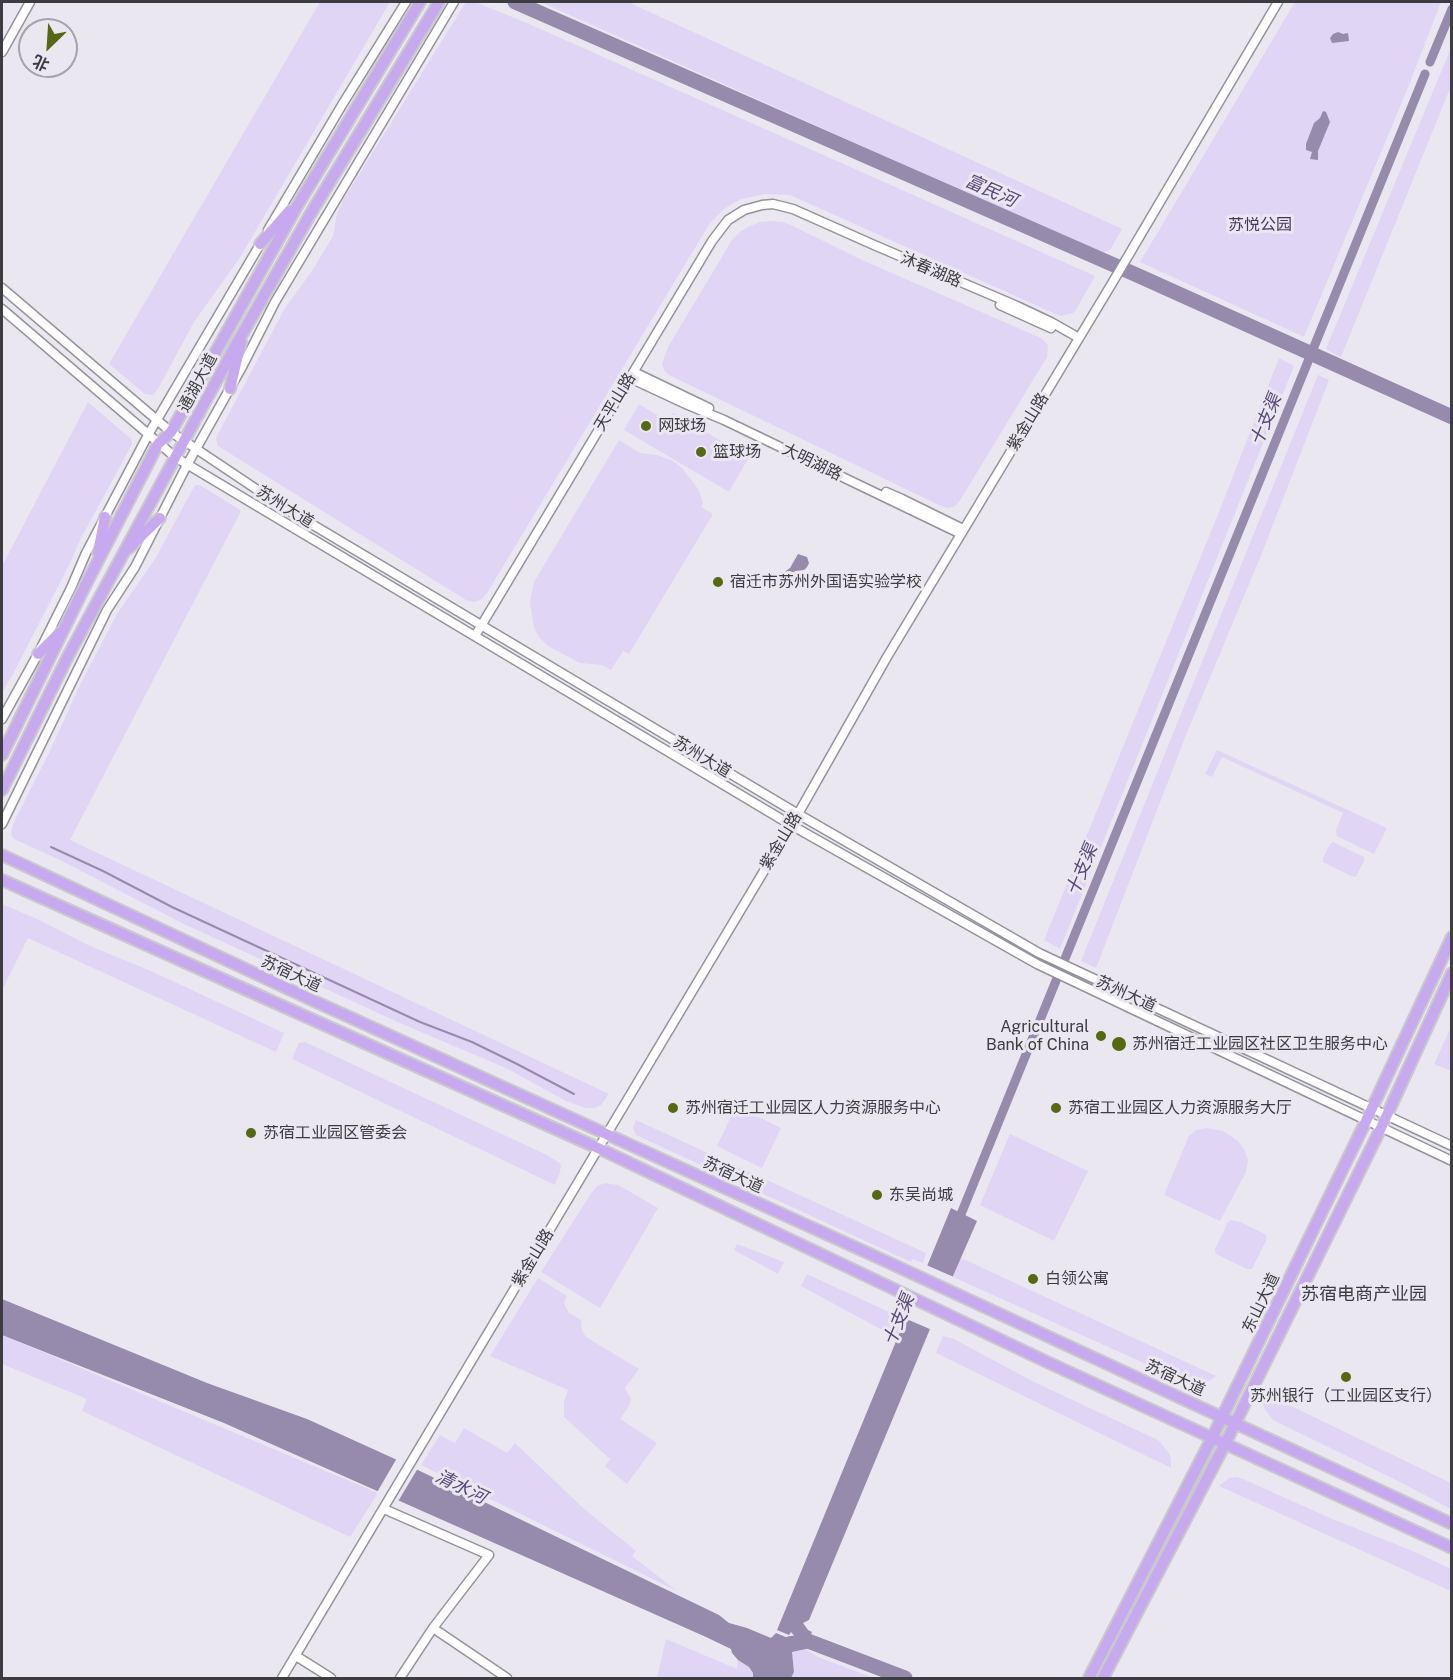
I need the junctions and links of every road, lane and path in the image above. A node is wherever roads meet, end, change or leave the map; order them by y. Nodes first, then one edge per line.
1 (30, 2) edge
2 (406, 2) edge
3 (420, 2) edge
4 (439, 2) edge
5 (454, 2) edge
6 (1278, 2) edge
7 (2, 52) edge
8 (303, 196) junction
9 (781, 208) joint
10 (260, 244) junction
11 (2, 288) edge
12 (2, 309) edge
13 (243, 331) junction
14 (1078, 340) junction
15 (634, 376) junction
16 (230, 389) junction
17 (157, 420) junction
18 (171, 432) junction
19 (148, 435) junction
20 (183, 441) junction
21 (158, 444) junction
22 (196, 449) junction
23 (175, 457) junction
24 (187, 465) junction
25 (105, 517) junction
26 (160, 518) junction
27 (962, 532) junction
28 (123, 554) junction
29 (96, 565) junction
30 (65, 627) junction
31 (484, 627) junction
32 (477, 637) junction
33 (38, 654) junction
34 (2, 719) edge
35 (2, 755) edge
36 (2, 790) edge
37 (798, 814) junction
38 (2, 824) edge
39 (791, 825) junction
40 (2, 855) edge
41 (2, 880) edge
42 (1452, 937) edge
43 (1452, 973) edge
44 (1372, 1109) junction
45 (1386, 1116) junction
46 (1366, 1121) junction
47 (1381, 1128) junction
48 (607, 1134) junction
49 (1452, 1146) edge
50 (598, 1148) junction
51 (1452, 1161) edge
52 (1222, 1417) junction
53 (1235, 1423) junction
54 (1212, 1438) junction
55 (1225, 1444) junction
56 (384, 1509) junction
57 (1452, 1524) edge
58 (1452, 1548) edge
59 (433, 1628) junction
60 (296, 1656) junction
61 (404, 1677) edge
62 (282, 1678) edge
63 (331, 1678) edge
64 (507, 1678) edge
65 (1089, 1678) edge
66 (1104, 1678) edge

1 - 7 street
2 - 10 street
3 - 8 main road, 通湖大道
4 - 13 main road, 通湖大道
5 - 16 street
6 - 14 street, 紫金山路
8 - 10 main road
8 - 18 main road, 通湖大道
9 - 14 street, 沐春湖路
9 - 15 street, 天平山路
10 - 17 street
11 - 17 street, 苏州大道
12 - 19 street, 苏州大道
13 - 16 main road
13 - 20 main road, 通湖大道
14 - 27 street, 紫金山路
15 - 27 street, 大明湖路
15 - 31 street, 天平山路
16 - 22 street
17 - 18 street, 苏州大道
17 - 19 street
18 - 20 street, 苏州大道
18 - 21 main road, 通湖大道
19 - 21 street, 苏州大道
19 - 25 street
20 - 22 street, 苏州大道
20 - 23 main road, 通湖大道
21 - 23 street, 苏州大道
21 - 29 main road, 通湖大道
22 - 24 street
22 - 31 street, 苏州大道
23 - 24 street, 苏州大道
23 - 28 main road, 通湖大道
24 - 26 street
24 - 32 street, 苏州大道
25 - 29 main road
25 - 33 street
26 - 28 main road
26 - 38 street
27 - 37 street, 紫金山路
28 - 36 main road, 通湖大道
29 - 30 main road, 通湖大道
30 - 33 main road
30 - 35 main road, 通湖大道
31 - 32 street, 天平山路
31 - 37 street, 苏州大道
32 - 39 street, 苏州大道
33 - 34 street
37 - 39 street, 紫金山路
37 - 44 street, 苏州大道
39 - 46 street, 苏州大道
39 - 48 street, 紫金山路
40 - 48 main road, 苏宿大道
41 - 50 main road, 苏宿大道
42 - 44 main road, 东山大道
43 - 45 main road, 东山大道
44 - 45 street, 苏州大道
44 - 46 main road, 东山大道
45 - 47 main road, 东山大道
45 - 49 street, 苏州大道
46 - 47 street, 苏州大道
46 - 52 main road, 东山大道
47 - 51 street, 苏州大道
47 - 53 main road, 东山大道
48 - 50 street, 紫金山路
48 - 52 main road, 苏宿大道
50 - 54 main road, 苏宿大道
50 - 56 street, 紫金山路
52 - 53 main road, 苏宿大道
52 - 54 main road, 东山大道
53 - 55 main road, 东山大道
53 - 57 main road, 苏宿大道
54 - 55 main road, 苏宿大道
54 - 65 main road, 东山大道
55 - 58 main road, 苏宿大道
55 - 66 main road, 东山大道
56 - 59 street
56 - 60 street, 紫金山路
59 - 61 street
59 - 64 street
60 - 62 street, 紫金山路
60 - 63 street

